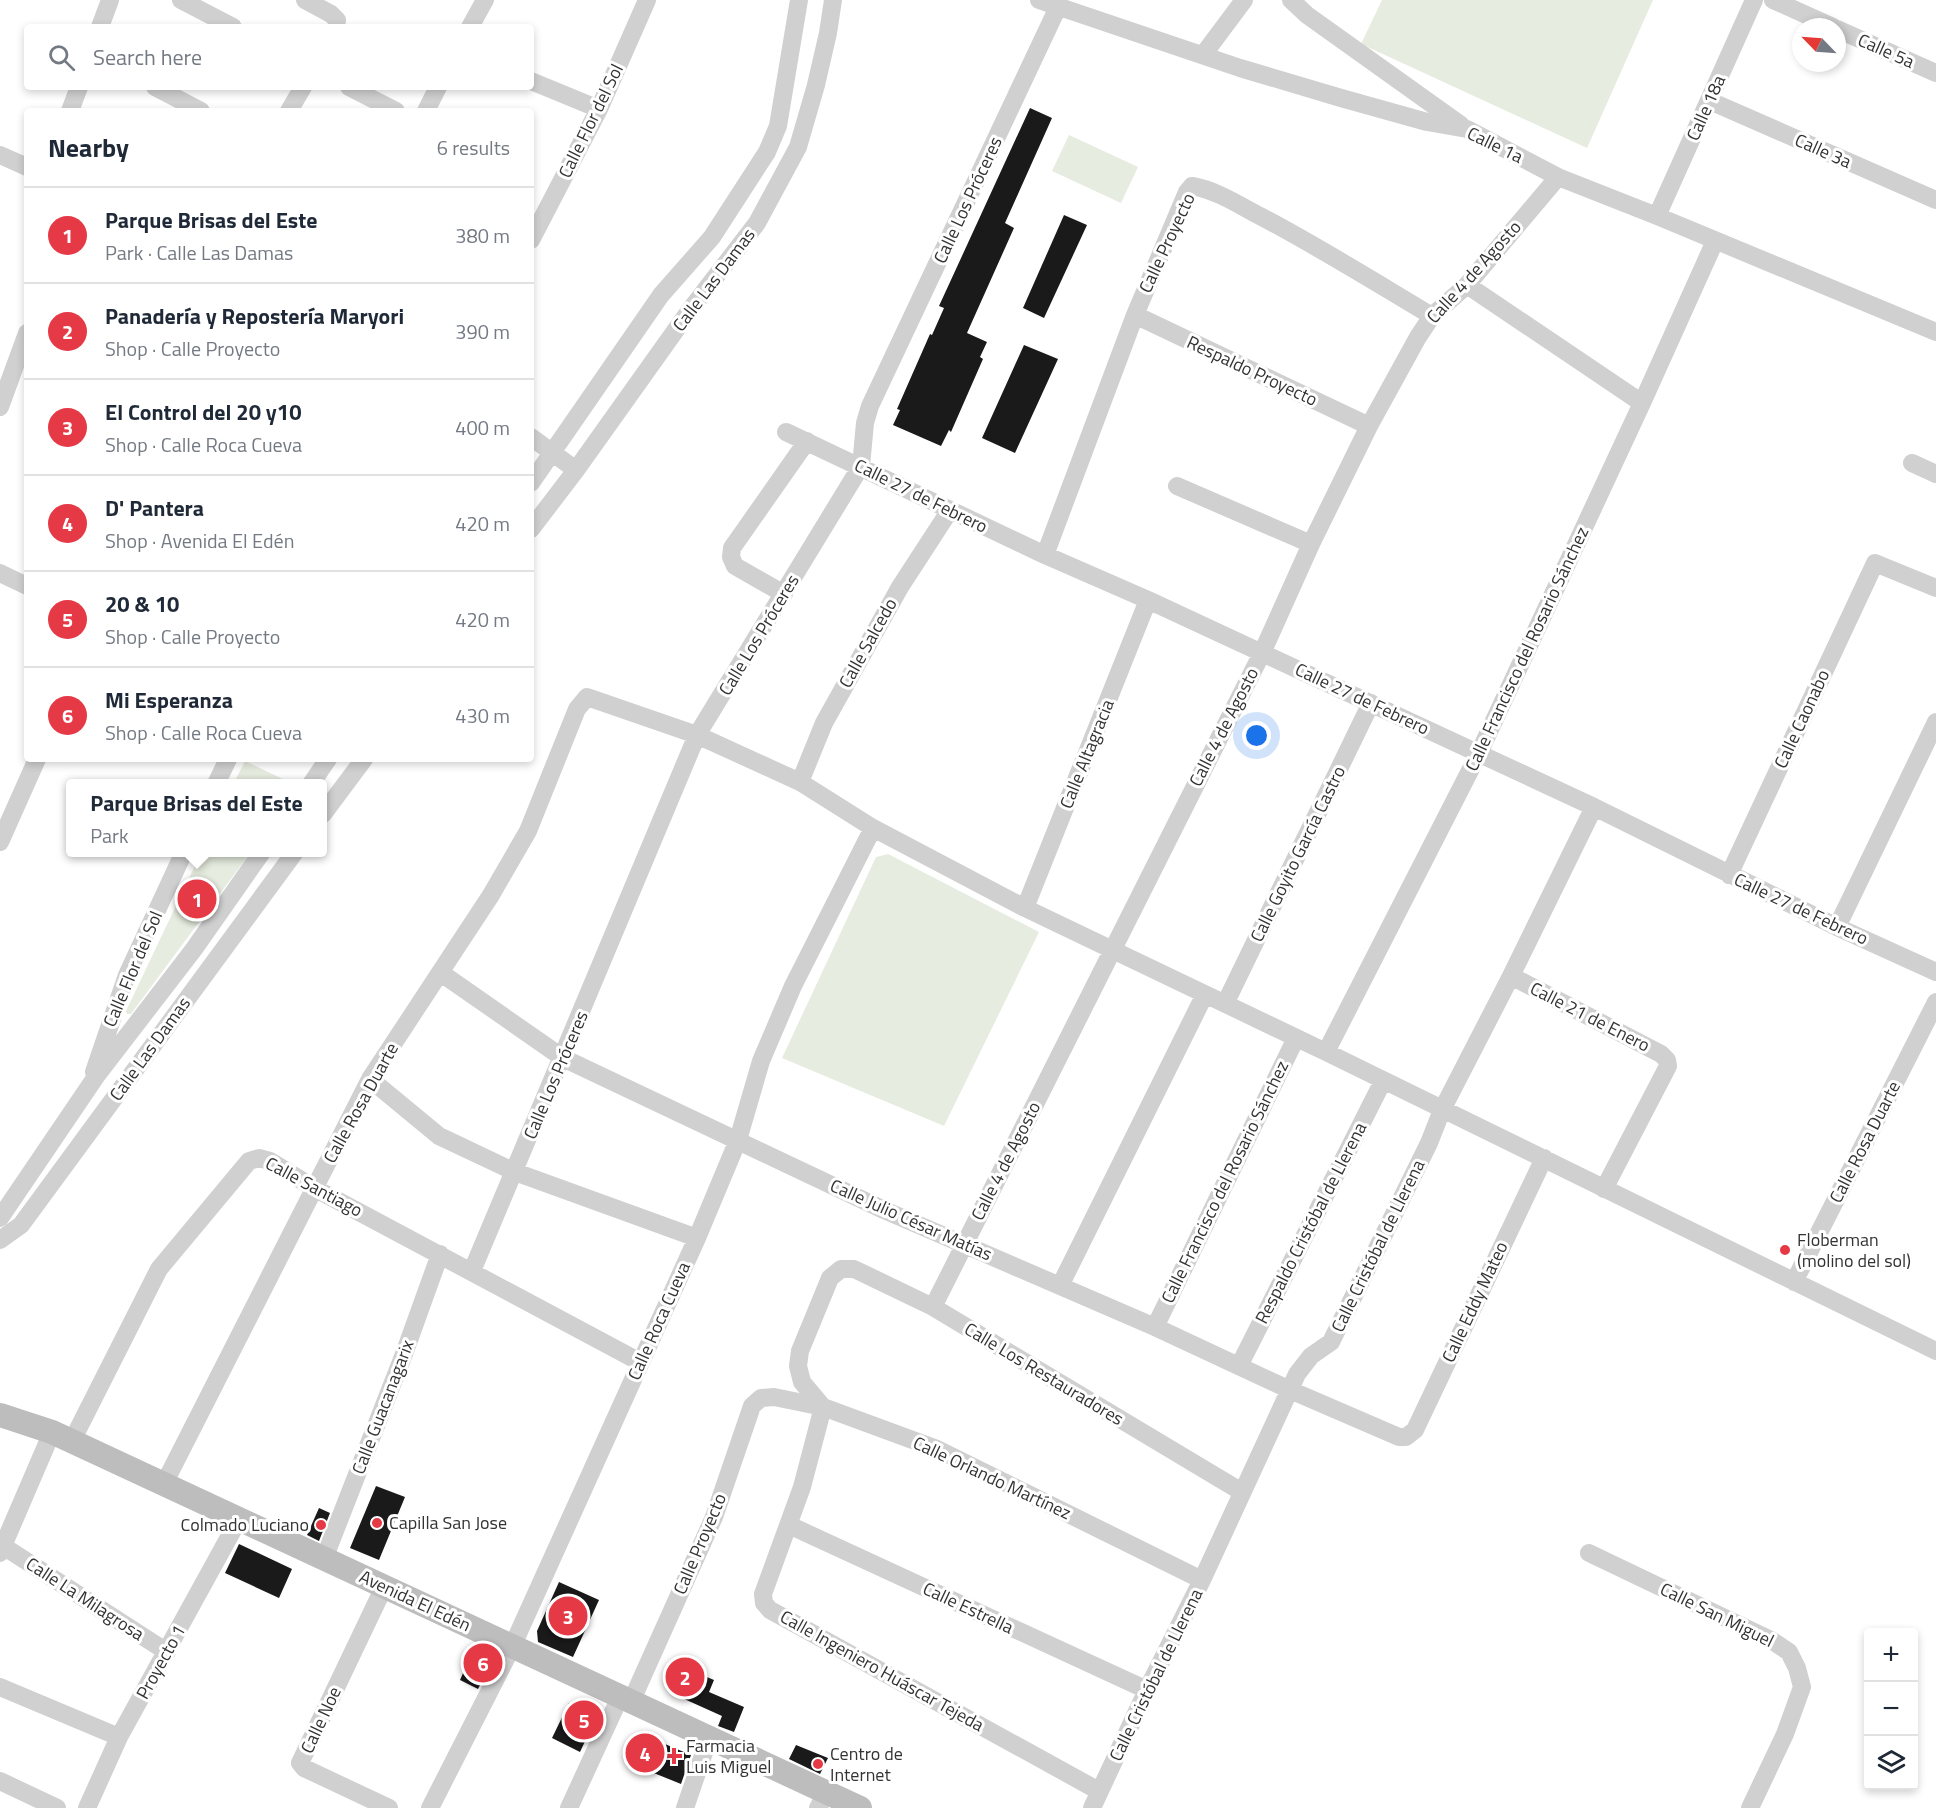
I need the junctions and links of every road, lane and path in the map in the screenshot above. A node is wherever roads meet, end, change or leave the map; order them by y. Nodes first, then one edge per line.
1 (110, 0) edge
2 (181, 0) edge
3 (305, 0) edge
4 (485, 0) edge
5 (647, 0) edge
6 (799, 0) edge
7 (833, 0) edge
8 (1039, 0) edge
9 (1244, 0) edge
10 (1291, 0) edge
11 (1754, 0) edge
12 (1773, 0) edge
13 (1059, 7) junction
14 (1310, 8) edge
15 (1813, 18) edge
16 (101, 24) edge
17 (227, 24) edge
18 (336, 24) edge
19 (473, 24) edge
20 (1846, 33) edge
21 (1203, 55) junction
22 (1936, 73) edge
23 (534, 82) edge
24 (78, 90) edge
25 (161, 90) edge
26 (301, 90) edge
27 (355, 90) edge
28 (436, 90) edge
29 (1710, 101) junction
30 (71, 108) edge
31 (195, 108) edge
32 (291, 108) edge
33 (390, 108) edge
34 (428, 108) edge
35 (599, 109) junction
36 (1467, 129) junction
37 (773, 140) junction
38 (798, 147) junction
39 (0, 155) edge
40 (24, 166) edge
41 (1557, 177) junction
42 (1936, 200) edge
43 (1657, 216) junction
44 (534, 234) edge
45 (1715, 241) junction
46 (1467, 285) junction
47 (1135, 315) junction
48 (1432, 316) junction
49 (1936, 332) edge
50 (24, 341) edge
51 (1642, 403) junction
52 (0, 407) edge
53 (1369, 426) junction
54 (786, 432) dead end
55 (534, 439) edge
56 (807, 441) junction
57 (553, 454) junction
58 (1912, 463) dead end
59 (861, 466) junction
60 (576, 470) junction
61 (1936, 474) edge
62 (534, 479) edge
63 (1177, 486) dead end
64 (950, 510) junction
65 (534, 526) edge
66 (1311, 544) junction
67 (1045, 555) junction
68 (0, 573) edge
69 (24, 585) edge
70 (1936, 588) edge
71 (784, 594) junction
72 (1148, 600) junction
73 (1262, 653) junction
74 (1371, 704) junction
75 (1936, 722) edge
76 (697, 735) junction
77 (1479, 753) junction
78 (36, 762) edge
79 (226, 762) edge
80 (326, 762) edge
81 (362, 762) edge
82 (218, 779) edge
83 (313, 779) edge
84 (800, 782) junction
85 (1594, 807) junction
86 (327, 809) edge
87 (873, 828) junction
88 (0, 842) edge
89 (182, 857) edge
90 (258, 857) edge
91 (291, 857) edge
92 (1729, 875) junction
93 (1025, 908) junction
94 (1837, 927) junction
95 (1112, 950) junction
96 (1936, 972) edge
97 (441, 973) junction
98 (1511, 976) junction
99 (1204, 994) junction
100 (1936, 1002) edge
101 (1225, 1004) junction
102 (1296, 1038) junction
103 (1326, 1052) junction
104 (563, 1058) junction
105 (370, 1079) junction
106 (1383, 1081) junction
107 (88, 1088) junction
108 (1442, 1110) junction
109 (738, 1140) junction
110 (1544, 1158) junction
111 (515, 1172) junction
112 (314, 1188) junction
113 (1604, 1189) junction
114 (0, 1218) edge
115 (697, 1238) junction
116 (0, 1240) edge
117 (964, 1244) junction
118 (440, 1254) junction
119 (472, 1271) junction
120 (1794, 1282) junction
121 (1060, 1286) junction
122 (933, 1307) junction
123 (1155, 1327) junction
124 (1936, 1351) edge
125 (640, 1362) junction
126 (1239, 1366) junction
127 (1290, 1390) junction
128 (774, 1398) joint
129 (823, 1407) junction
130 (0, 1415) edge
131 (62, 1437) junction
132 (1399, 1437) joint
133 (164, 1484) junction
134 (1242, 1492) junction
135 (239, 1519) junction
136 (789, 1526) junction
137 (2, 1550) edge
138 (1589, 1553) dead end
139 (324, 1559) junction
140 (1202, 1580) junction
141 (384, 1587) junction
142 (512, 1647) junction
143 (167, 1652) junction
144 (0, 1687) edge
145 (1147, 1689) junction
146 (625, 1699) junction
147 (119, 1737) junction
148 (709, 1738) junction
149 (0, 1780) edge
150 (1099, 1791) junction
151 (822, 1801) edge
152 (57, 1808) edge
153 (87, 1808) edge
154 (388, 1808) edge
155 (430, 1808) edge
156 (569, 1808) edge
157 (685, 1808) edge
158 (860, 1808) edge
159 (1092, 1808) edge
160 (1750, 1808) edge

1 - 16 street
2 - 17 street
3 - 18 street
4 - 19 street
5 - 35 street, Calle Flor del Sol
6 - 37 street, Calle Las Damas
7 - 38 street, Calle Las Damas
8 - 13 street, Calle 1a
9 - 21 street
10 - 14 street
11 - 29 street, Calle 18a
12 - 15 street, Calle 5a
13 - 21 street, Calle 1a
13 - 59 street, Calle Los Próceres
14 - 36 street
20 - 22 street, Calle 5a
21 - 36 street, Calle 1a
23 - 35 street
24 - 30 street
25 - 31 street
26 - 32 street
27 - 33 street
28 - 34 street
29 - 42 street, Calle 3a
29 - 43 street, Calle 18a
35 - 44 street, Calle Flor del Sol
36 - 41 street, Calle 1a
37 - 38 street
37 - 57 street, Calle Las Damas
38 - 60 street, Calle Las Damas
39 - 40 street
41 - 43 street, Calle 1a
41 - 46 street, Calle 4 de Agosto
43 - 45 street, Calle 1a
45 - 49 street, Calle 1a
45 - 51 street, Calle Francisco del Rosario Sánchez
46 - 48 street, Calle 4 de Agosto
46 - 51 street
47 - 48 street, Calle Proyecto
47 - 53 street, Respaldo Proyecto
47 - 67 street, Calle Proyecto
48 - 53 street, Calle 4 de Agosto
50 - 52 street
51 - 77 street, Calle Francisco del Rosario Sánchez
53 - 66 street, Calle 4 de Agosto
54 - 56 street, Calle 27 de Febrero
55 - 57 street
56 - 59 street, Calle 27 de Febrero
56 - 71 street
57 - 60 street
57 - 62 street, Calle Las Damas
58 - 61 street
59 - 64 street, Calle 27 de Febrero
59 - 71 street, Calle Los Próceres
60 - 65 street, Calle Las Damas
63 - 66 street
64 - 67 street, Calle 27 de Febrero
64 - 84 street, Calle Salcedo
66 - 73 street, Calle 4 de Agosto
67 - 72 street, Calle 27 de Febrero
68 - 69 street
70 - 92 street, Calle Caonabo
71 - 76 street, Calle Los Próceres
72 - 73 street, Calle 27 de Febrero
72 - 93 street, Calle Altagracia
73 - 74 street, Calle 27 de Febrero
73 - 95 street, Calle 4 de Agosto
74 - 77 street, Calle 27 de Febrero
74 - 101 street, Calle Goyito García Castro
75 - 94 street
76 - 84 street
76 - 97 street, Calle Rosa Duarte
76 - 104 street, Calle Los Próceres
77 - 85 street, Calle 27 de Febrero
77 - 103 street, Calle Francisco del Rosario Sánchez
78 - 88 street
79 - 82 street
80 - 83 street
81 - 86 street
84 - 87 street
85 - 92 street, Calle 27 de Febrero
85 - 98 street, Calle Cristóbal de Llerena
87 - 93 street
87 - 109 street, Calle Roca Cueva
89 - 107 street, Calle Flor del Sol
90 - 107 street, Calle Las Damas
91 - 116 street, Calle Las Damas
92 - 94 street, Calle 27 de Febrero
93 - 95 street
94 - 96 street, Calle 27 de Febrero
95 - 99 street
95 - 117 street, Calle 4 de Agosto
97 - 104 street, Calle Julio César Matías
97 - 105 street, Calle Rosa Duarte
98 - 108 street, Calle Cristóbal de Llerena
98 - 113 street, Calle 21 de Enero
99 - 101 street
99 - 121 street
100 - 120 street, Calle Rosa Duarte
101 - 102 street
102 - 103 street
102 - 123 street, Calle Francisco del Rosario Sánchez
103 - 106 street
104 - 109 street, Calle Julio César Matías
104 - 111 street, Calle Los Próceres
105 - 111 street
105 - 112 street, Calle Rosa Duarte
106 - 108 street
106 - 126 street, Respaldo Cristóbal de Llerena
107 - 114 street, Calle Las Damas
108 - 110 street
108 - 127 street, Calle Cristóbal de Llerena
109 - 115 street, Calle Roca Cueva
109 - 117 street, Calle Julio César Matías
110 - 113 street
110 - 132 street, Calle Eddy Mateo
111 - 115 street
111 - 119 street, Calle Los Próceres
112 - 118 street, Calle Santiago
112 - 131 street, Calle Santiago
112 - 133 street, Calle Rosa Duarte
113 - 120 street
115 - 125 street, Calle Roca Cueva
117 - 121 street, Calle Julio César Matías
117 - 122 street, Calle 4 de Agosto
118 - 119 street, Calle Santiago
118 - 139 street, Calle Guacanagarix
119 - 125 street, Calle Santiago
120 - 124 street
121 - 123 street, Calle Julio César Matías
122 - 129 street, Calle Los Restauradores
122 - 134 street, Calle Los Restauradores
123 - 126 street, Calle Julio César Matías
125 - 142 street, Calle Roca Cueva
126 - 127 street, Calle Julio César Matías
127 - 132 street, Calle Julio César Matías
127 - 134 street, Calle Cristóbal de Llerena
128 - 129 street, Calle Orlando Martínez
128 - 146 street, Calle Proyecto
129 - 136 street, Calle Ingeniero Huáscar Tejeda
129 - 140 street, Calle Orlando Martínez
130 - 131 street, Avenida El Edén
131 - 133 street, Avenida El Edén
131 - 137 street, Calle Santiago
133 - 135 street, Avenida El Edén
134 - 140 street, Calle Cristóbal de Llerena
135 - 139 street, Avenida El Edén
135 - 143 street, Proyecto 1
136 - 145 street, Calle Estrella
136 - 150 street, Calle Ingeniero Huáscar Tejeda
137 - 143 street, Calle La Milagrosa
138 - 160 street, Calle San Miguel
139 - 141 street, Avenida El Edén
140 - 145 street, Calle Cristóbal de Llerena
141 - 142 street, Avenida El Edén
141 - 154 street, Calle Noe
142 - 146 street, Avenida El Edén
142 - 155 street, Calle Roca Cueva
143 - 147 street, Proyecto 1
144 - 147 street
145 - 150 street, Calle Cristóbal de Llerena
146 - 148 street, Avenida El Edén
146 - 156 street, Calle Proyecto
147 - 153 street, Proyecto 1
148 - 151 street, Avenida El Edén
148 - 157 street
149 - 152 street
150 - 159 street, Calle Cristóbal de Llerena
151 - 158 street, Avenida El Edén

